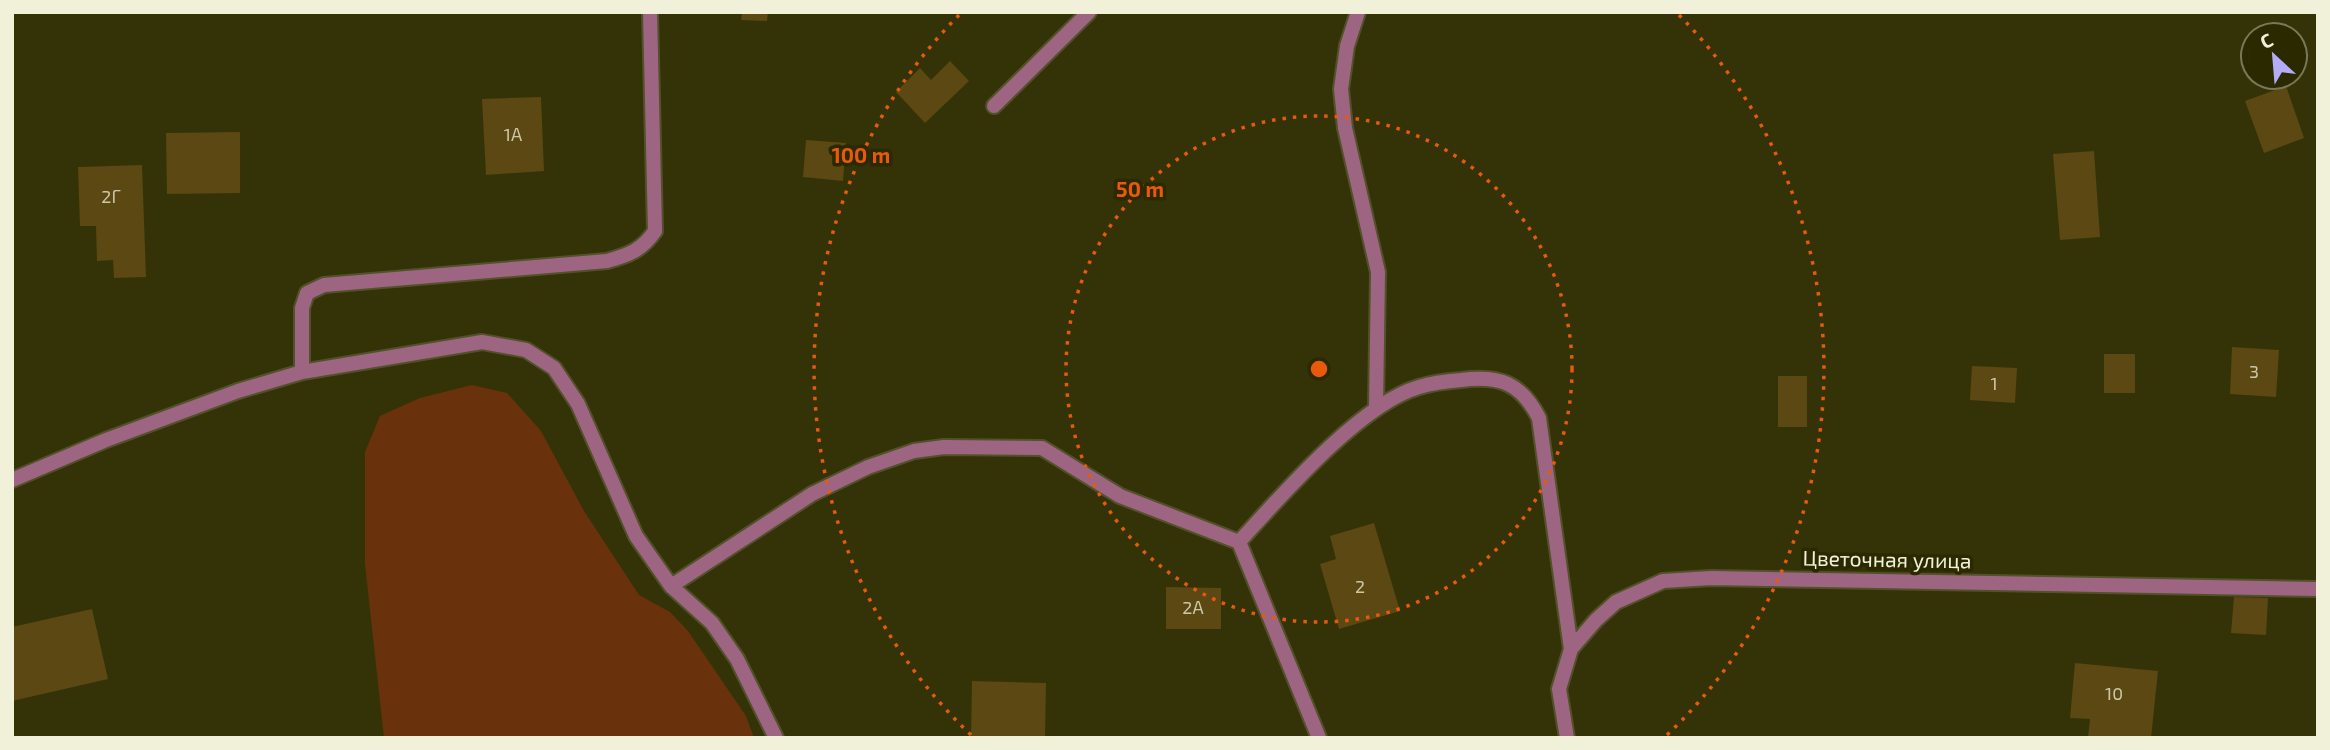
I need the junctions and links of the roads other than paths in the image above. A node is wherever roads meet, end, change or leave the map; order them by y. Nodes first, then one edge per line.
1 (650, 12) edge
2 (1089, 12) edge
3 (1358, 12) edge
4 (994, 106) dead end
5 (302, 372) junction
6 (1376, 408) junction
7 (12, 480) edge
8 (1239, 542) junction
9 (671, 586) junction
10 (2318, 589) edge
11 (1571, 649) junction
12 (776, 738) edge
13 (1319, 738) edge
14 (1567, 738) edge

1 - 5 street
2 - 4 street
3 - 6 street
5 - 7 street
5 - 9 street
6 - 8 street
6 - 11 street
8 - 9 street
8 - 13 street
9 - 12 street
10 - 11 street, Цветочная улица
11 - 14 street, Цветочная улица

